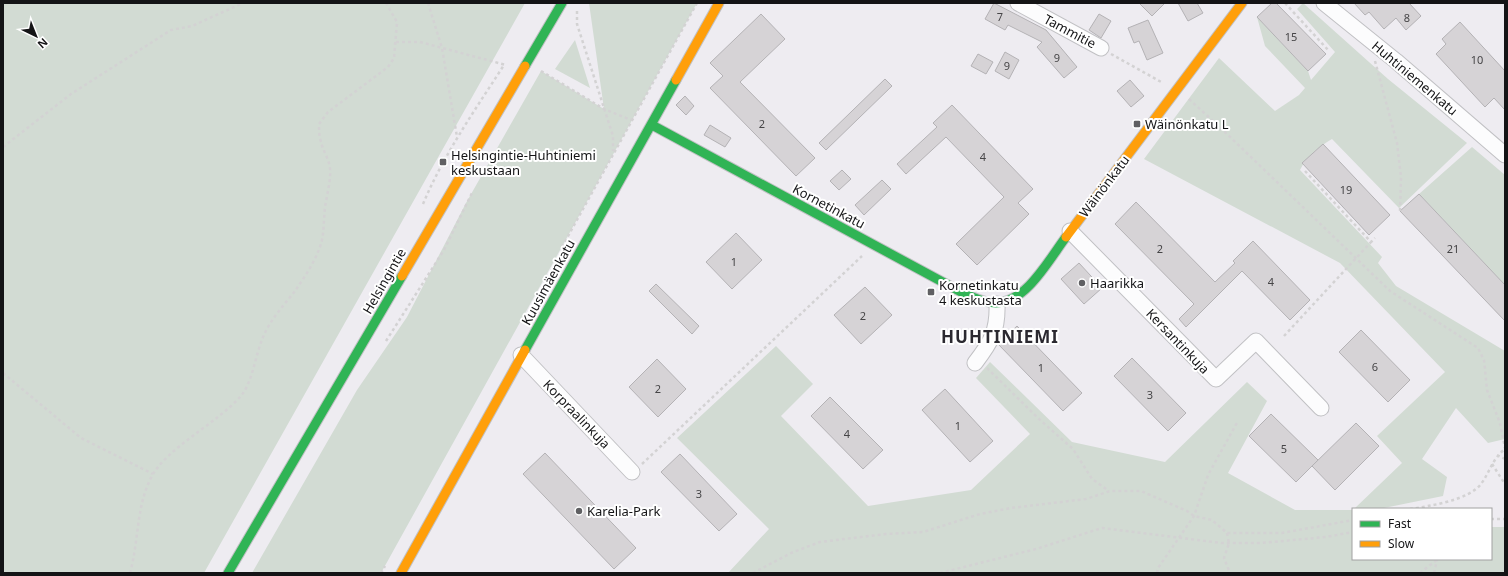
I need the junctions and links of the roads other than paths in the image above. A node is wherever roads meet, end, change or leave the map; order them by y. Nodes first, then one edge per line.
1 (562, 3) edge
2 (719, 3) edge
3 (1018, 3) edge
4 (1242, 3) edge
5 (1324, 3) edge
6 (1034, 7) edge
7 (1100, 48) road end
8 (652, 125) junction
9 (1505, 155) edge
10 (1070, 231) junction
11 (997, 304) junction
12 (521, 355) junction
13 (977, 361) road end
14 (1321, 408) dead end
15 (632, 472) road end
16 (228, 573) edge
17 (400, 573) edge

1 - 16 street, Helsingintie
2 - 8 street, Kuusimäenkatu
3 - 6 street, Tammitie
4 - 10 street, Wäinönkatu
5 - 9 street, Huhtiniemenkatu
6 - 7 street, Tammitie
8 - 11 street, Kornetinkatu
8 - 12 street, Kuusimäenkatu
10 - 11 street, Wäinönkatu
10 - 14 street, Kersantinkuja
11 - 13 street
12 - 15 street, Korpraalinkuja
12 - 17 street, Kuusimäenkatu

